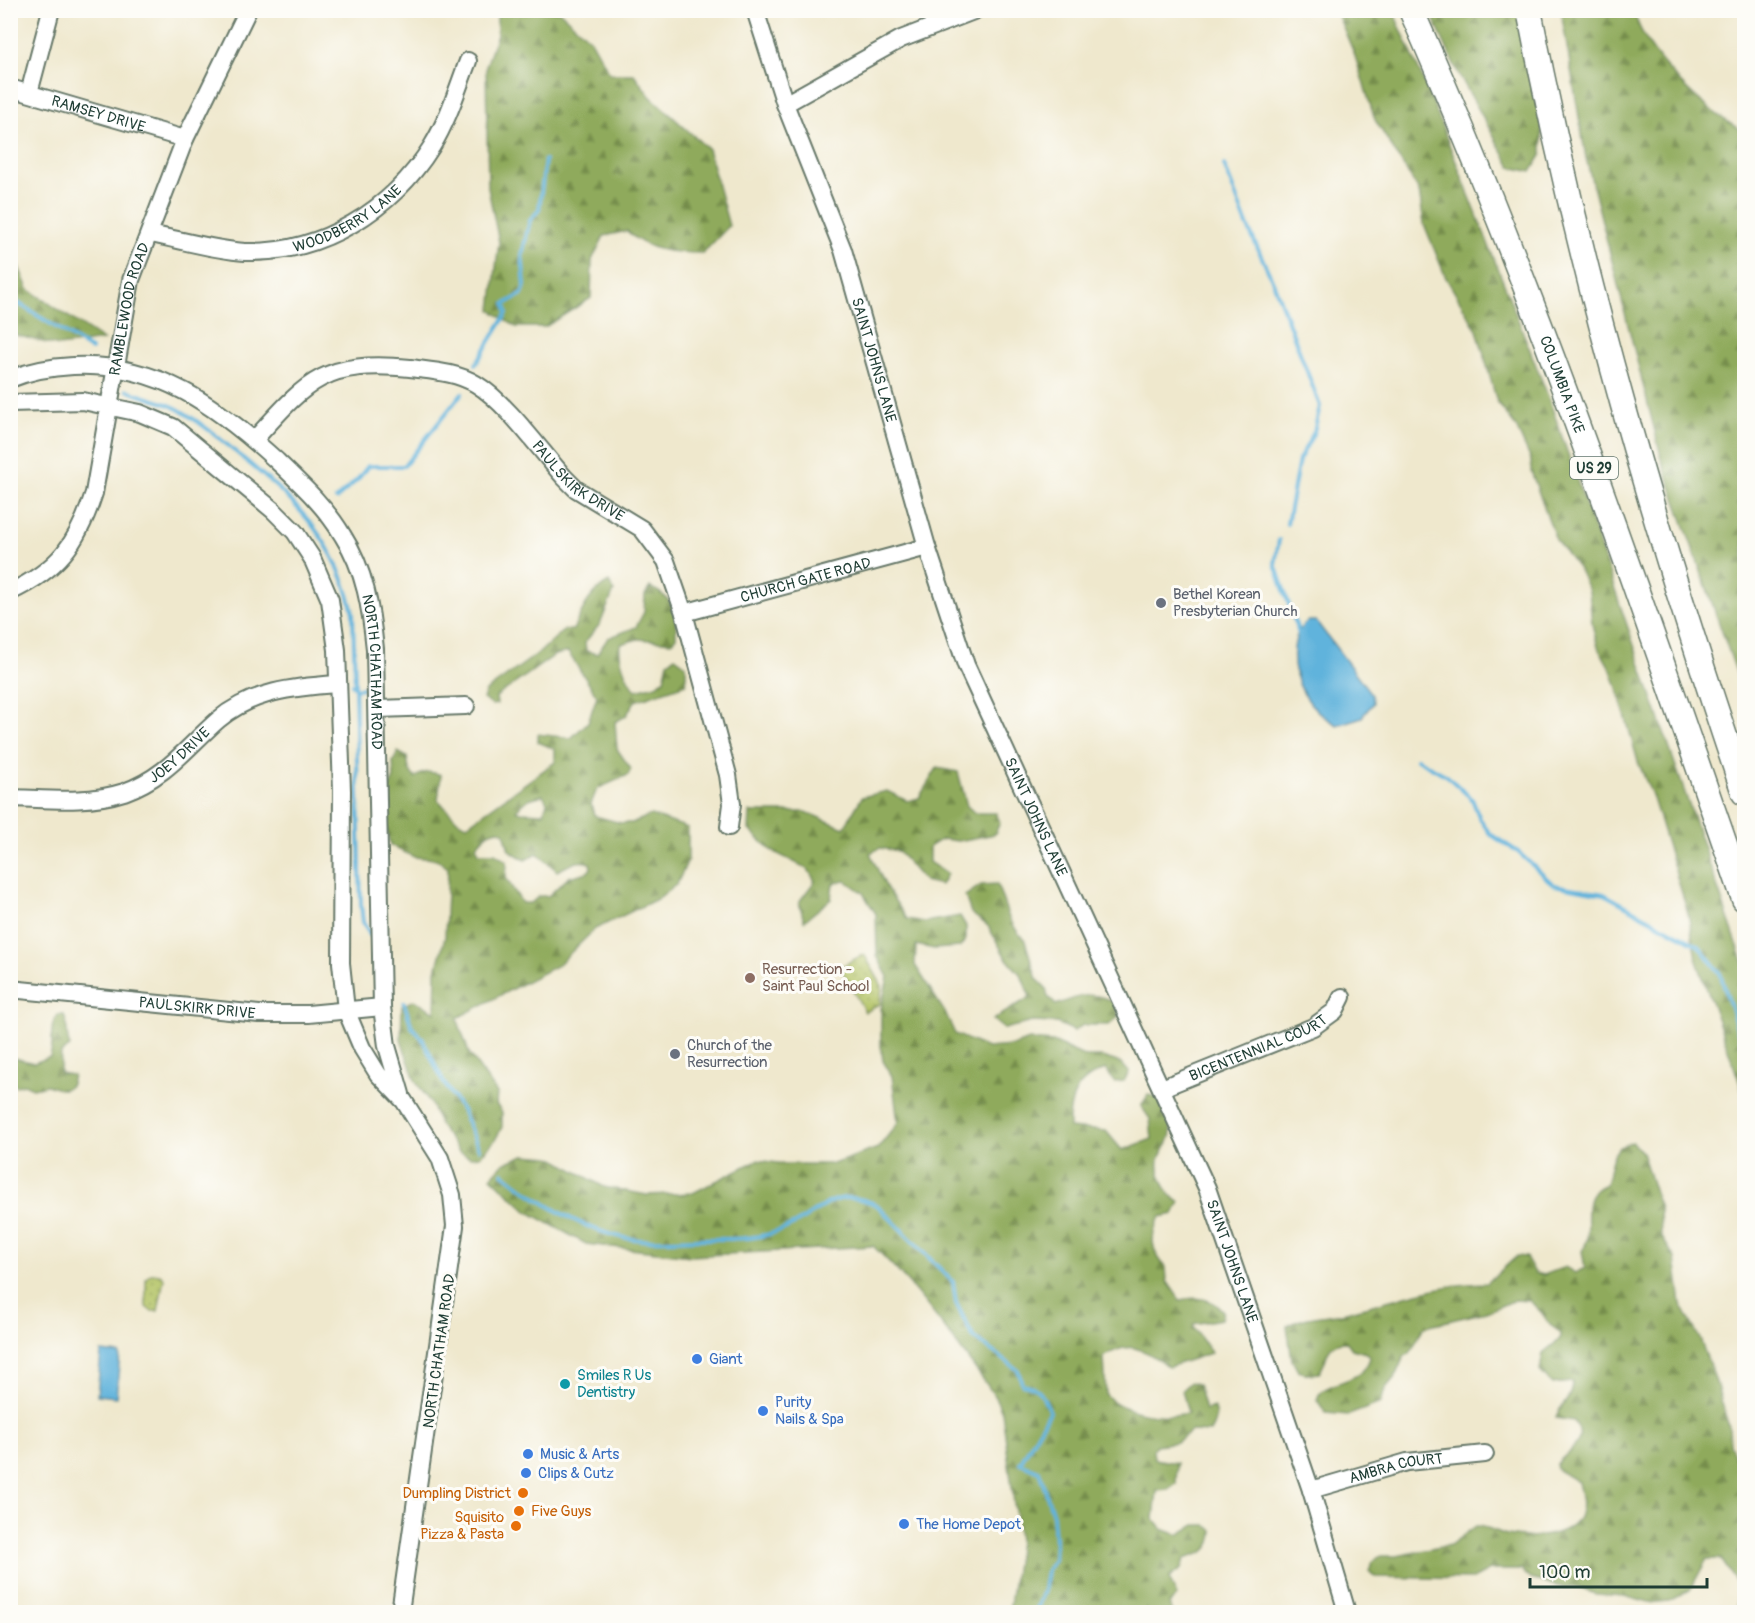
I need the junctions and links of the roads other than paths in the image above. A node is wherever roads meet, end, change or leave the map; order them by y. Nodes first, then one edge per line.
1 (51, 10) edge
2 (248, 10) edge
3 (755, 10) edge
4 (976, 10) edge
5 (1411, 10) edge
6 (1529, 10) edge
7 (468, 62) dead end
8 (10, 88) edge
9 (29, 93) junction
10 (785, 104) junction
11 (185, 139) junction
12 (150, 234) junction
13 (116, 366) junction
14 (10, 379) edge
15 (10, 403) edge
16 (110, 406) junction
17 (254, 440) junction
18 (927, 547) junction
19 (10, 592) edge
20 (684, 613) junction
21 (338, 684) junction
22 (466, 706) dead end
23 (378, 709) junction
24 (1744, 793) edge
25 (10, 798) edge
26 (729, 827) dead end
27 (1744, 899) edge
28 (10, 989) edge
29 (1342, 997) dead end
30 (382, 1006) junction
31 (346, 1010) junction
32 (1162, 1088) junction
33 (404, 1101) junction
34 (1485, 1454) dead end
35 (1311, 1490) junction
36 (400, 1612) edge
37 (1347, 1612) edge

1 - 9 street
2 - 11 street, RAMBLEWOOD ROAD
3 - 10 street, SAINT JOHNS LANE
4 - 10 street
5 - 27 highway, COLUMBIA PIKE / US 29
6 - 24 highway, US 29
7 - 12 street, WOODBERRY LANE
8 - 9 street, RAMSEY DRIVE
9 - 11 street, RAMSEY DRIVE
10 - 18 street, SAINT JOHNS LANE
11 - 12 street, RAMBLEWOOD ROAD
12 - 13 street, RAMBLEWOOD ROAD
13 - 14 street, NORTH CHATHAM ROAD
13 - 16 street, RAMBLEWOOD ROAD
13 - 17 street, NORTH CHATHAM ROAD
15 - 16 street, NORTH CHATHAM ROAD
16 - 19 street, RAMBLEWOOD ROAD
16 - 21 street, NORTH CHATHAM ROAD
17 - 20 street, PAULSKIRK DRIVE
17 - 23 street, NORTH CHATHAM ROAD
18 - 20 street, CHURCH GATE ROAD
18 - 32 street, SAINT JOHNS LANE
20 - 26 street, PAULSKIRK DRIVE
21 - 25 street, JOEY DRIVE
21 - 31 street, NORTH CHATHAM ROAD
22 - 23 street
23 - 30 street, NORTH CHATHAM ROAD
28 - 31 street, PAULSKIRK DRIVE
29 - 32 street, BICENTENNIAL COURT
30 - 31 street, PAULSKIRK DRIVE
30 - 33 street, NORTH CHATHAM ROAD
31 - 33 street, NORTH CHATHAM ROAD
32 - 35 street, SAINT JOHNS LANE
33 - 36 street, NORTH CHATHAM ROAD
34 - 35 street, AMBRA COURT
35 - 37 street, SAINT JOHNS LANE

